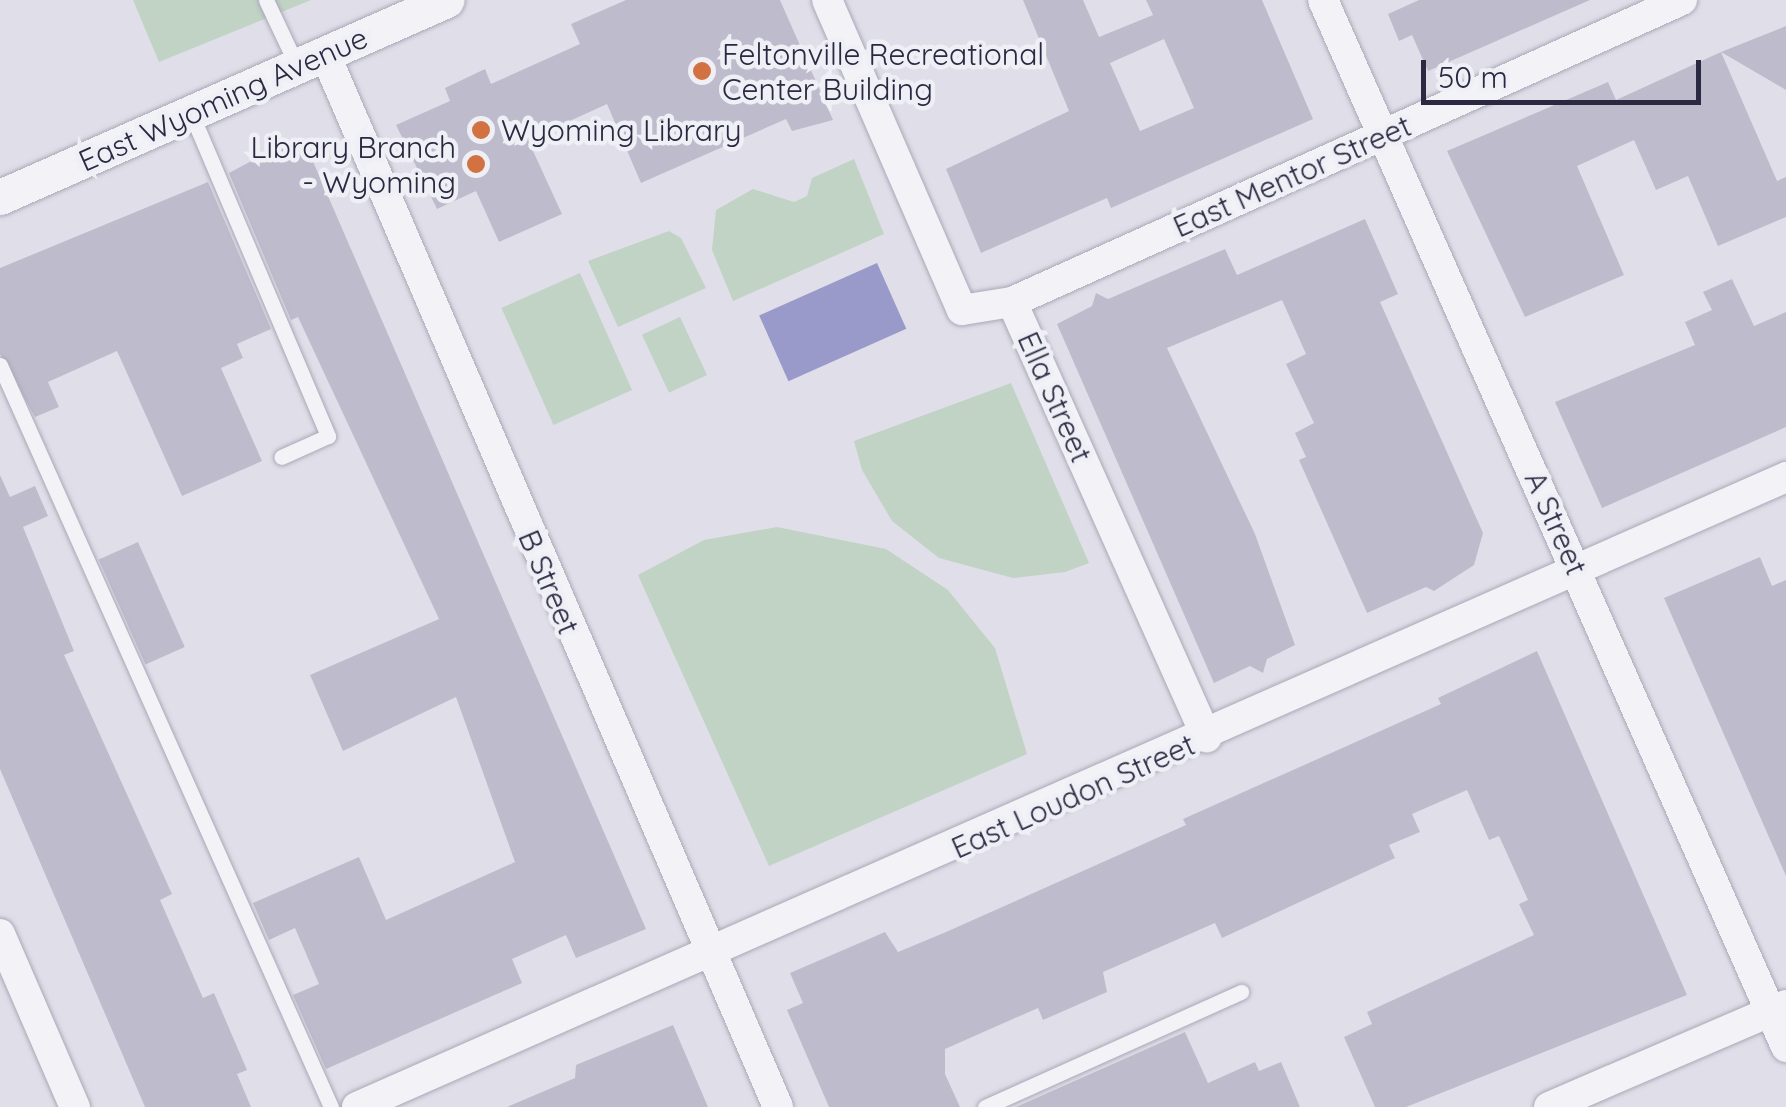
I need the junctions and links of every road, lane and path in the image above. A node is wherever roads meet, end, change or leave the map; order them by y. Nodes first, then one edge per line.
1 (266, 0) edge
2 (446, 0) edge
3 (827, 0) edge
4 (1323, 0) edge
5 (1682, 0) edge
6 (311, 60) junction
7 (191, 113) junction
8 (1381, 136) junction
9 (0, 198) edge
10 (1012, 302) junction
11 (0, 365) edge
12 (281, 457) dead end
13 (1786, 477) edge
14 (1577, 569) junction
15 (1207, 737) junction
16 (0, 934) edge
17 (708, 956) junction
18 (1241, 992) dead end
19 (1778, 1008) edge
20 (1786, 1047) edge
21 (75, 1107) edge
22 (331, 1107) edge
23 (357, 1107) edge
24 (778, 1107) edge
25 (986, 1107) edge
26 (1549, 1107) edge

1 - 6 lane, B Street
2 - 6 street, East Wyoming Avenue
3 - 10 street, Ella Street
4 - 8 street, A Street
5 - 8 street, East Mentor Street
6 - 7 street, East Wyoming Avenue
6 - 17 street, B Street
7 - 9 street, East Wyoming Avenue
7 - 12 lane
8 - 10 street, East Mentor Street
8 - 14 street, A Street
10 - 15 street, Ella Street
11 - 22 lane
13 - 14 street, East Loudon Street
14 - 15 street, East Loudon Street
14 - 19 street, A Street
15 - 17 street, East Loudon Street
16 - 21 street
17 - 23 street, East Loudon Street
17 - 24 street, B Street
18 - 25 lane
19 - 20 street, A Street
19 - 26 street

